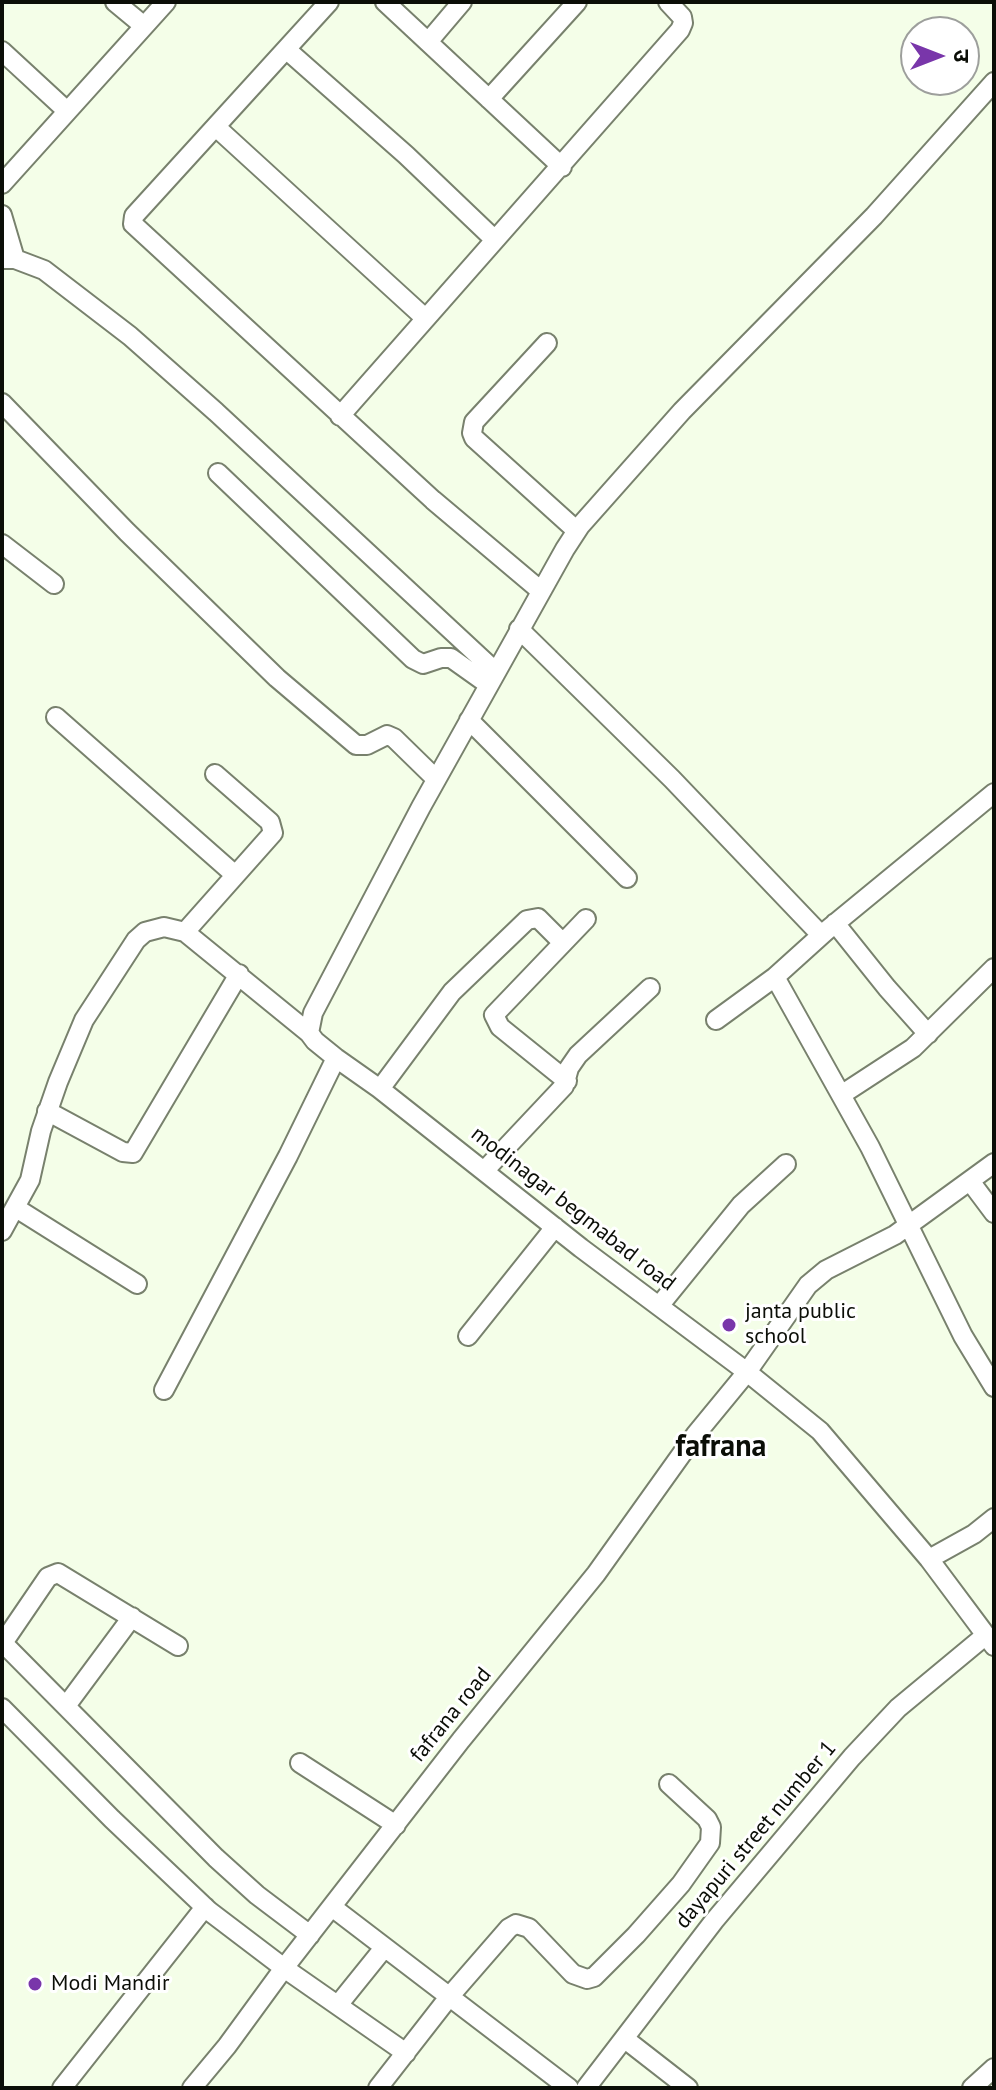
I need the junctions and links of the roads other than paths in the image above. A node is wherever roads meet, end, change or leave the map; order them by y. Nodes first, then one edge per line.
1 (115, 2) edge
2 (166, 2) edge
3 (329, 2) edge
4 (385, 2) edge
5 (462, 2) edge
6 (577, 2) edge
7 (668, 2) edge
8 (144, 26) junction
9 (428, 42) junction
10 (287, 50) junction
11 (2, 51) edge
12 (994, 82) edge
13 (489, 99) junction
14 (67, 111) junction
15 (216, 127) junction
16 (562, 167) junction
17 (2, 184) edge
18 (2, 215) edge
19 (495, 240) junction
20 (8, 259) edge
21 (425, 318) junction
22 (547, 343) dead end
23 (2, 403) edge
24 (340, 416) junction
25 (218, 473) dead end
26 (577, 531) junction
27 (2, 544) edge
28 (54, 584) dead end
29 (541, 591) junction
30 (519, 629) junction
31 (492, 678) junction
32 (56, 717) dead end
33 (469, 720) junction
34 (441, 772) junction
35 (215, 774) dead end
36 (994, 793) edge
37 (234, 874) junction
38 (627, 878) dead end
39 (586, 919) dead end
40 (828, 929) junction
41 (185, 932) junction
42 (563, 943) junction
43 (994, 968) edge
44 (239, 974) junction
45 (775, 977) junction
46 (650, 988) dead end
47 (716, 1020) dead end
48 (309, 1033) junction
49 (928, 1034) junction
50 (336, 1058) junction
51 (567, 1081) junction
52 (380, 1089) junction
53 (841, 1095) junction
54 (47, 1111) junction
55 (994, 1163) edge
56 (786, 1164) dead end
57 (484, 1171) junction
58 (970, 1181) junction
59 (16, 1208) junction
60 (994, 1213) edge
61 (910, 1225) junction
62 (555, 1227) junction
63 (2, 1231) edge
64 (137, 1284) dead end
65 (659, 1306) junction
66 (468, 1336) dead end
67 (747, 1372) junction
68 (994, 1387) edge
69 (164, 1390) dead end
70 (994, 1518) edge
71 (929, 1559) junction
72 (132, 1617) junction
73 (990, 1640) edge
74 (2, 1643) edge
75 (178, 1646) dead end
76 (66, 1706) junction
77 (2, 1708) edge
78 (300, 1763) dead end
79 (669, 1784) dead end
80 (396, 1825) junction
81 (205, 1907) junction
82 (332, 1907) junction
83 (310, 1935) junction
84 (384, 1948) junction
85 (284, 1968) junction
86 (449, 1997) junction
87 (338, 2005) junction
88 (625, 2039) junction
89 (406, 2053) junction
90 (994, 2068) edge
91 (62, 2088) edge
92 (192, 2088) edge
93 (378, 2088) edge
94 (569, 2088) edge
95 (586, 2088) edge
96 (688, 2088) edge
97 (972, 2088) edge

1 - 8 street
2 - 8 street
3 - 10 street
4 - 9 street
5 - 9 street
6 - 13 street
7 - 16 street
8 - 14 street
9 - 13 street
10 - 15 street
10 - 19 street
11 - 14 street
12 - 26 street
13 - 16 street
14 - 17 street
15 - 21 street
15 - 24 street
16 - 19 street
18 - 20 street
19 - 21 street
20 - 31 street
21 - 24 street
22 - 26 street
23 - 34 street
24 - 29 street
25 - 31 street
26 - 29 street
27 - 28 street
29 - 30 street
30 - 31 street
30 - 40 street
31 - 33 street
32 - 37 street
33 - 34 street
33 - 38 street
34 - 48 street
35 - 37 street
36 - 40 street
37 - 41 street
39 - 42 street
40 - 45 street
40 - 49 street
41 - 44 street, modinagar begmabad road
41 - 54 street
42 - 51 street
42 - 52 street
43 - 49 street
44 - 48 street, modinagar begmabad road
44 - 54 street
45 - 47 street
45 - 53 street
46 - 51 street
48 - 50 street, modinagar begmabad road
49 - 53 street
50 - 52 street, modinagar begmabad road
50 - 69 street
51 - 57 street
52 - 57 street, modinagar begmabad road
53 - 61 street
54 - 59 street
55 - 58 street, fafrana road
56 - 65 street
57 - 62 street, modinagar begmabad road
58 - 60 street
58 - 61 street, fafrana road
59 - 63 street
59 - 64 street
61 - 67 street, fafrana road
61 - 68 street
62 - 65 street, modinagar begmabad road
62 - 66 street
65 - 67 street, modinagar begmabad road
67 - 71 street, modinagar begmabad road
67 - 80 street, fafrana road
70 - 71 street
71 - 73 street, modinagar begmabad road
72 - 74 street
72 - 75 street
72 - 76 street
73 - 88 street, dayapuri street number 1
74 - 76 street
76 - 83 street
77 - 81 street
78 - 80 street
79 - 86 street
80 - 82 street, fafrana road
81 - 85 street
81 - 91 street
82 - 83 street, fafrana road
82 - 84 street
83 - 85 street, fafrana road
84 - 86 street
84 - 87 street
85 - 87 street
85 - 92 street, fafrana road
86 - 89 street
86 - 94 street
87 - 89 street
88 - 95 street, dayapuri street number 1
88 - 96 street
89 - 93 street
90 - 97 street

